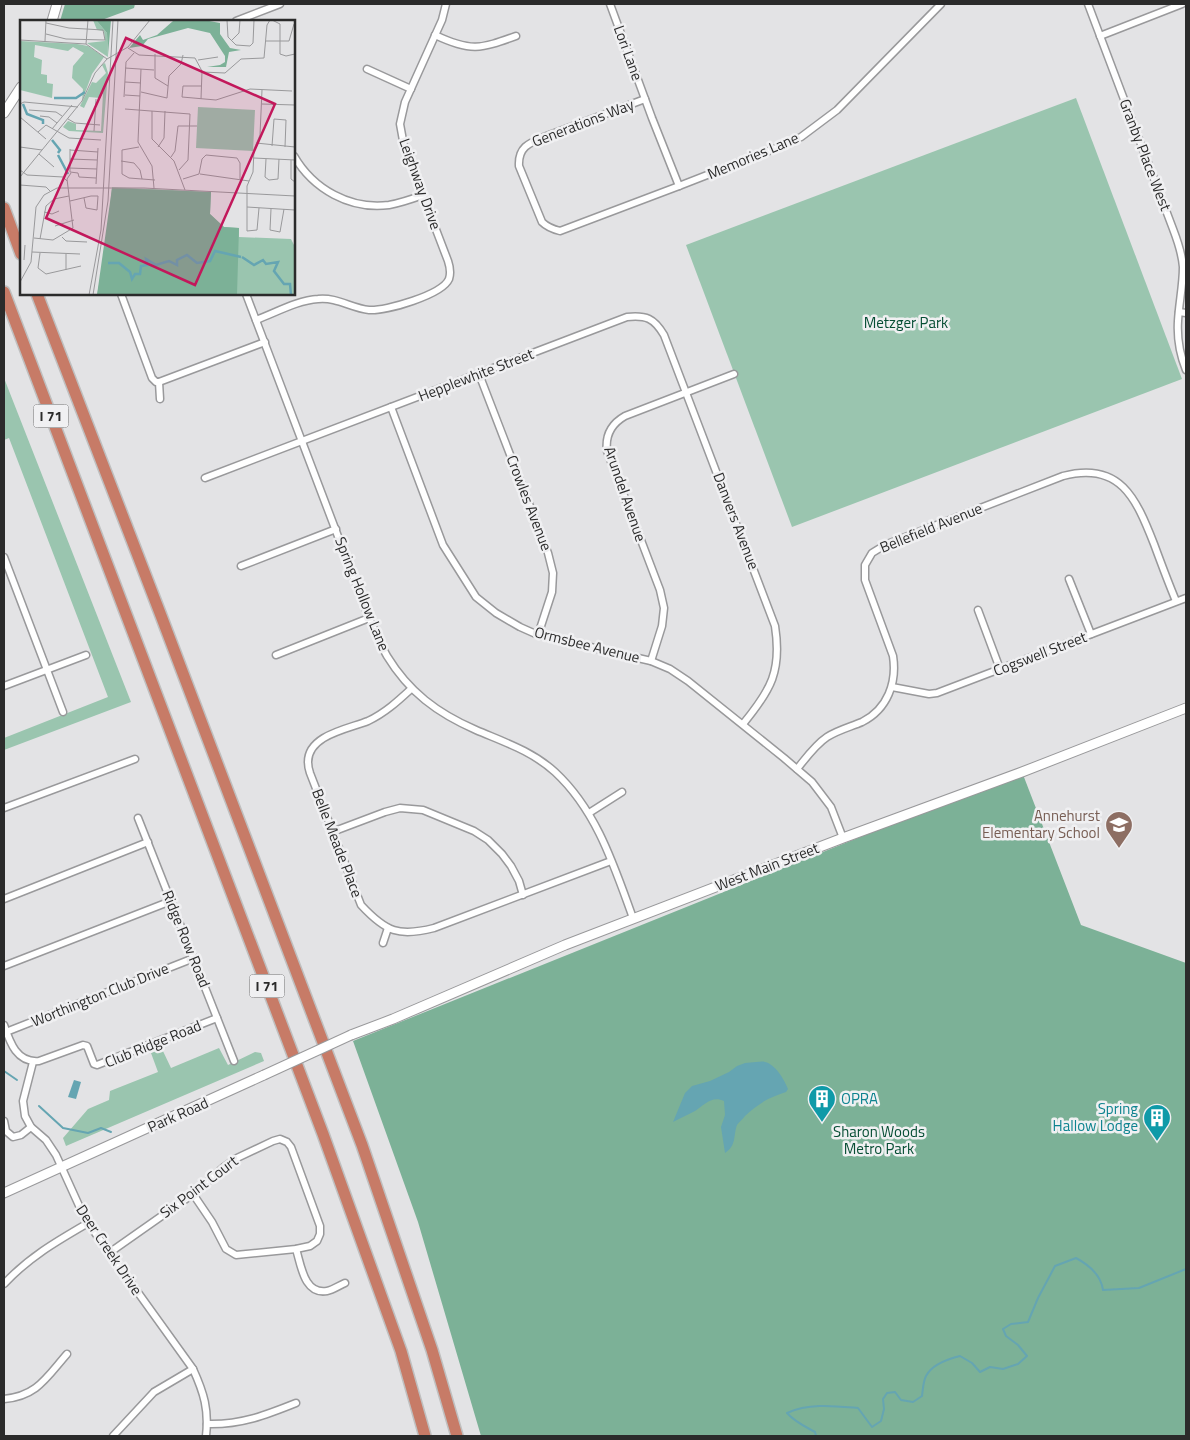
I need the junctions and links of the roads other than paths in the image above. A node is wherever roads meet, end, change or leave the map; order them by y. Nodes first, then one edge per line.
1 (57, 4) edge
2 (280, 4) edge
3 (446, 4) edge
4 (610, 4) edge
5 (941, 4) edge
6 (1088, 4) edge
7 (1182, 4) edge
8 (52, 20) edge
9 (240, 20) edge
10 (435, 35) junction
11 (516, 36) dead end
12 (1100, 36) junction
13 (367, 69) dead end
14 (20, 89) edge
15 (411, 89) junction
16 (645, 99) junction
17 (4, 113) edge
18 (295, 158) edge
19 (679, 186) junction
20 (423, 195) junction
21 (4, 199) edge
22 (4, 208) edge
23 (11, 226) junction
24 (552, 230) joint
25 (20, 251) edge
26 (4, 292) edge
27 (37, 295) edge
28 (123, 295) edge
29 (246, 295) edge
30 (1179, 312) junction
31 (1186, 313) edge
32 (650, 319) joint
33 (256, 320) junction
34 (265, 342) junction
35 (1186, 370) edge
36 (479, 374) junction
37 (734, 374) dead end
38 (159, 382) junction
39 (686, 393) junction
40 (160, 399) dead end
41 (391, 407) junction
42 (302, 441) junction
43 (205, 478) dead end
44 (336, 530) junction
45 (4, 557) edge
46 (241, 566) dead end
47 (1070, 579) dead end
48 (1186, 598) edge
49 (1176, 602) junction
50 (978, 610) dead end
51 (370, 618) junction
52 (1091, 634) junction
53 (538, 635) junction
54 (86, 655) dead end
55 (276, 655) dead end
56 (651, 661) junction
57 (47, 669) junction
58 (1000, 669) junction
59 (4, 686) edge
60 (892, 687) junction
61 (411, 689) junction
62 (1186, 708) edge
63 (63, 712) dead end
64 (743, 724) junction
65 (135, 758) dead end
66 (797, 769) junction
67 (622, 792) dead end
68 (4, 808) edge
69 (589, 813) junction
70 (138, 818) dead end
71 (332, 832) junction
72 (843, 838) junction
73 (148, 842) junction
74 (611, 861) junction
75 (524, 895) junction
76 (4, 898) edge
77 (171, 901) junction
78 (632, 918) junction
79 (388, 928) junction
80 (383, 943) dead end
81 (194, 958) junction
82 (4, 966) edge
83 (217, 1018) junction
84 (5, 1029) edge
85 (351, 1035) joint
86 (234, 1061) dead end
87 (33, 1062) junction
88 (4, 1121) edge
89 (31, 1126) junction
90 (62, 1166) junction
91 (4, 1193) edge
92 (193, 1194) junction
93 (88, 1222) junction
94 (296, 1250) junction
95 (109, 1253) junction
96 (345, 1283) dead end
97 (4, 1284) edge
98 (67, 1354) dead end
99 (193, 1370) junction
100 (4, 1399) edge
101 (296, 1403) dead end
102 (207, 1424) junction
103 (113, 1436) edge
104 (206, 1436) edge
105 (425, 1436) edge
106 (457, 1436) edge

1 - 8 main road
2 - 9 street
3 - 10 street, Leighway Drive
4 - 16 street, Lori Lane
5 - 19 street, Memories Lane
6 - 12 street, Granby Place West
7 - 12 street
10 - 11 street
10 - 15 street, Leighway Drive
12 - 30 street, Granby Place West
13 - 15 street
14 - 17 main road
15 - 20 street, Leighway Drive
16 - 19 street, Lori Lane
16 - 24 street, Generations Way
18 - 20 street
19 - 24 street, Memories Lane
20 - 33 street, Leighway Drive
21 - 23 highway
22 - 23 highway
23 - 25 highway
26 - 105 highway, I 71
27 - 106 highway, I 71
28 - 38 street
29 - 33 street, Spring Hollow Lane
30 - 31 street
30 - 35 street, Granby Place West
32 - 36 street, Hepplewhite Street
32 - 39 street, Danvers Avenue
33 - 34 street, Spring Hollow Lane
34 - 38 street
34 - 42 street, Spring Hollow Lane
36 - 41 street, Hepplewhite Street
36 - 53 street, Crowles Avenue
37 - 39 street, Arundel Avenue
38 - 40 street
39 - 56 street, Arundel Avenue
39 - 64 street, Danvers Avenue
41 - 42 street, Hepplewhite Street
41 - 53 street, Ormsbee Avenue
42 - 43 street, Hepplewhite Street
42 - 44 street, Spring Hollow Lane
44 - 46 street
44 - 51 street, Spring Hollow Lane
45 - 57 street
47 - 52 street
48 - 49 street, Cogswell Street
49 - 52 street, Cogswell Street
49 - 60 street, Bellefield Avenue
50 - 58 street
51 - 55 street
51 - 61 street, Spring Hollow Lane
52 - 58 street, Cogswell Street
53 - 56 street, Ormsbee Avenue
54 - 57 street
56 - 64 street, Ormsbee Avenue
57 - 59 street
57 - 63 street
58 - 60 street, Cogswell Street
60 - 66 street, Bellefield Avenue
61 - 69 street, Spring Hollow Lane
61 - 71 street, Belle Meade Place
62 - 72 main road, West Main Street
64 - 66 street, Ormsbee Avenue
65 - 68 street
66 - 72 street, Ormsbee Avenue
67 - 69 street
69 - 74 street, Spring Hollow Lane
70 - 73 street, Ridge Row Road
71 - 75 street
71 - 79 street, Belle Meade Place
72 - 78 main road, West Main Street
73 - 76 street
73 - 77 street, Ridge Row Road
74 - 75 street, Belle Meade Place
74 - 78 street, Spring Hollow Lane
75 - 79 street, Belle Meade Place
77 - 81 street, Ridge Row Road
77 - 82 street
78 - 85 main road, West Main Street
79 - 80 street
81 - 83 street, Ridge Row Road
81 - 84 street, Worthington Club Drive
83 - 86 street, Ridge Row Road
83 - 87 street, Club Ridge Road
84 - 87 street
85 - 90 main road, Park Road, bridge
87 - 89 street, Deer Creek Drive
88 - 89 street
89 - 90 street, Deer Creek Drive
90 - 91 main road, Park Road
90 - 93 street, Deer Creek Drive
92 - 94 street
92 - 94 street, Six Point Court
92 - 95 street, Six Point Court
93 - 95 street, Deer Creek Drive
93 - 97 street
94 - 96 street
95 - 99 street, Deer Creek Drive
98 - 100 street
99 - 102 street, Deer Creek Drive
99 - 103 street
101 - 102 street
102 - 104 street, Deer Creek Drive

